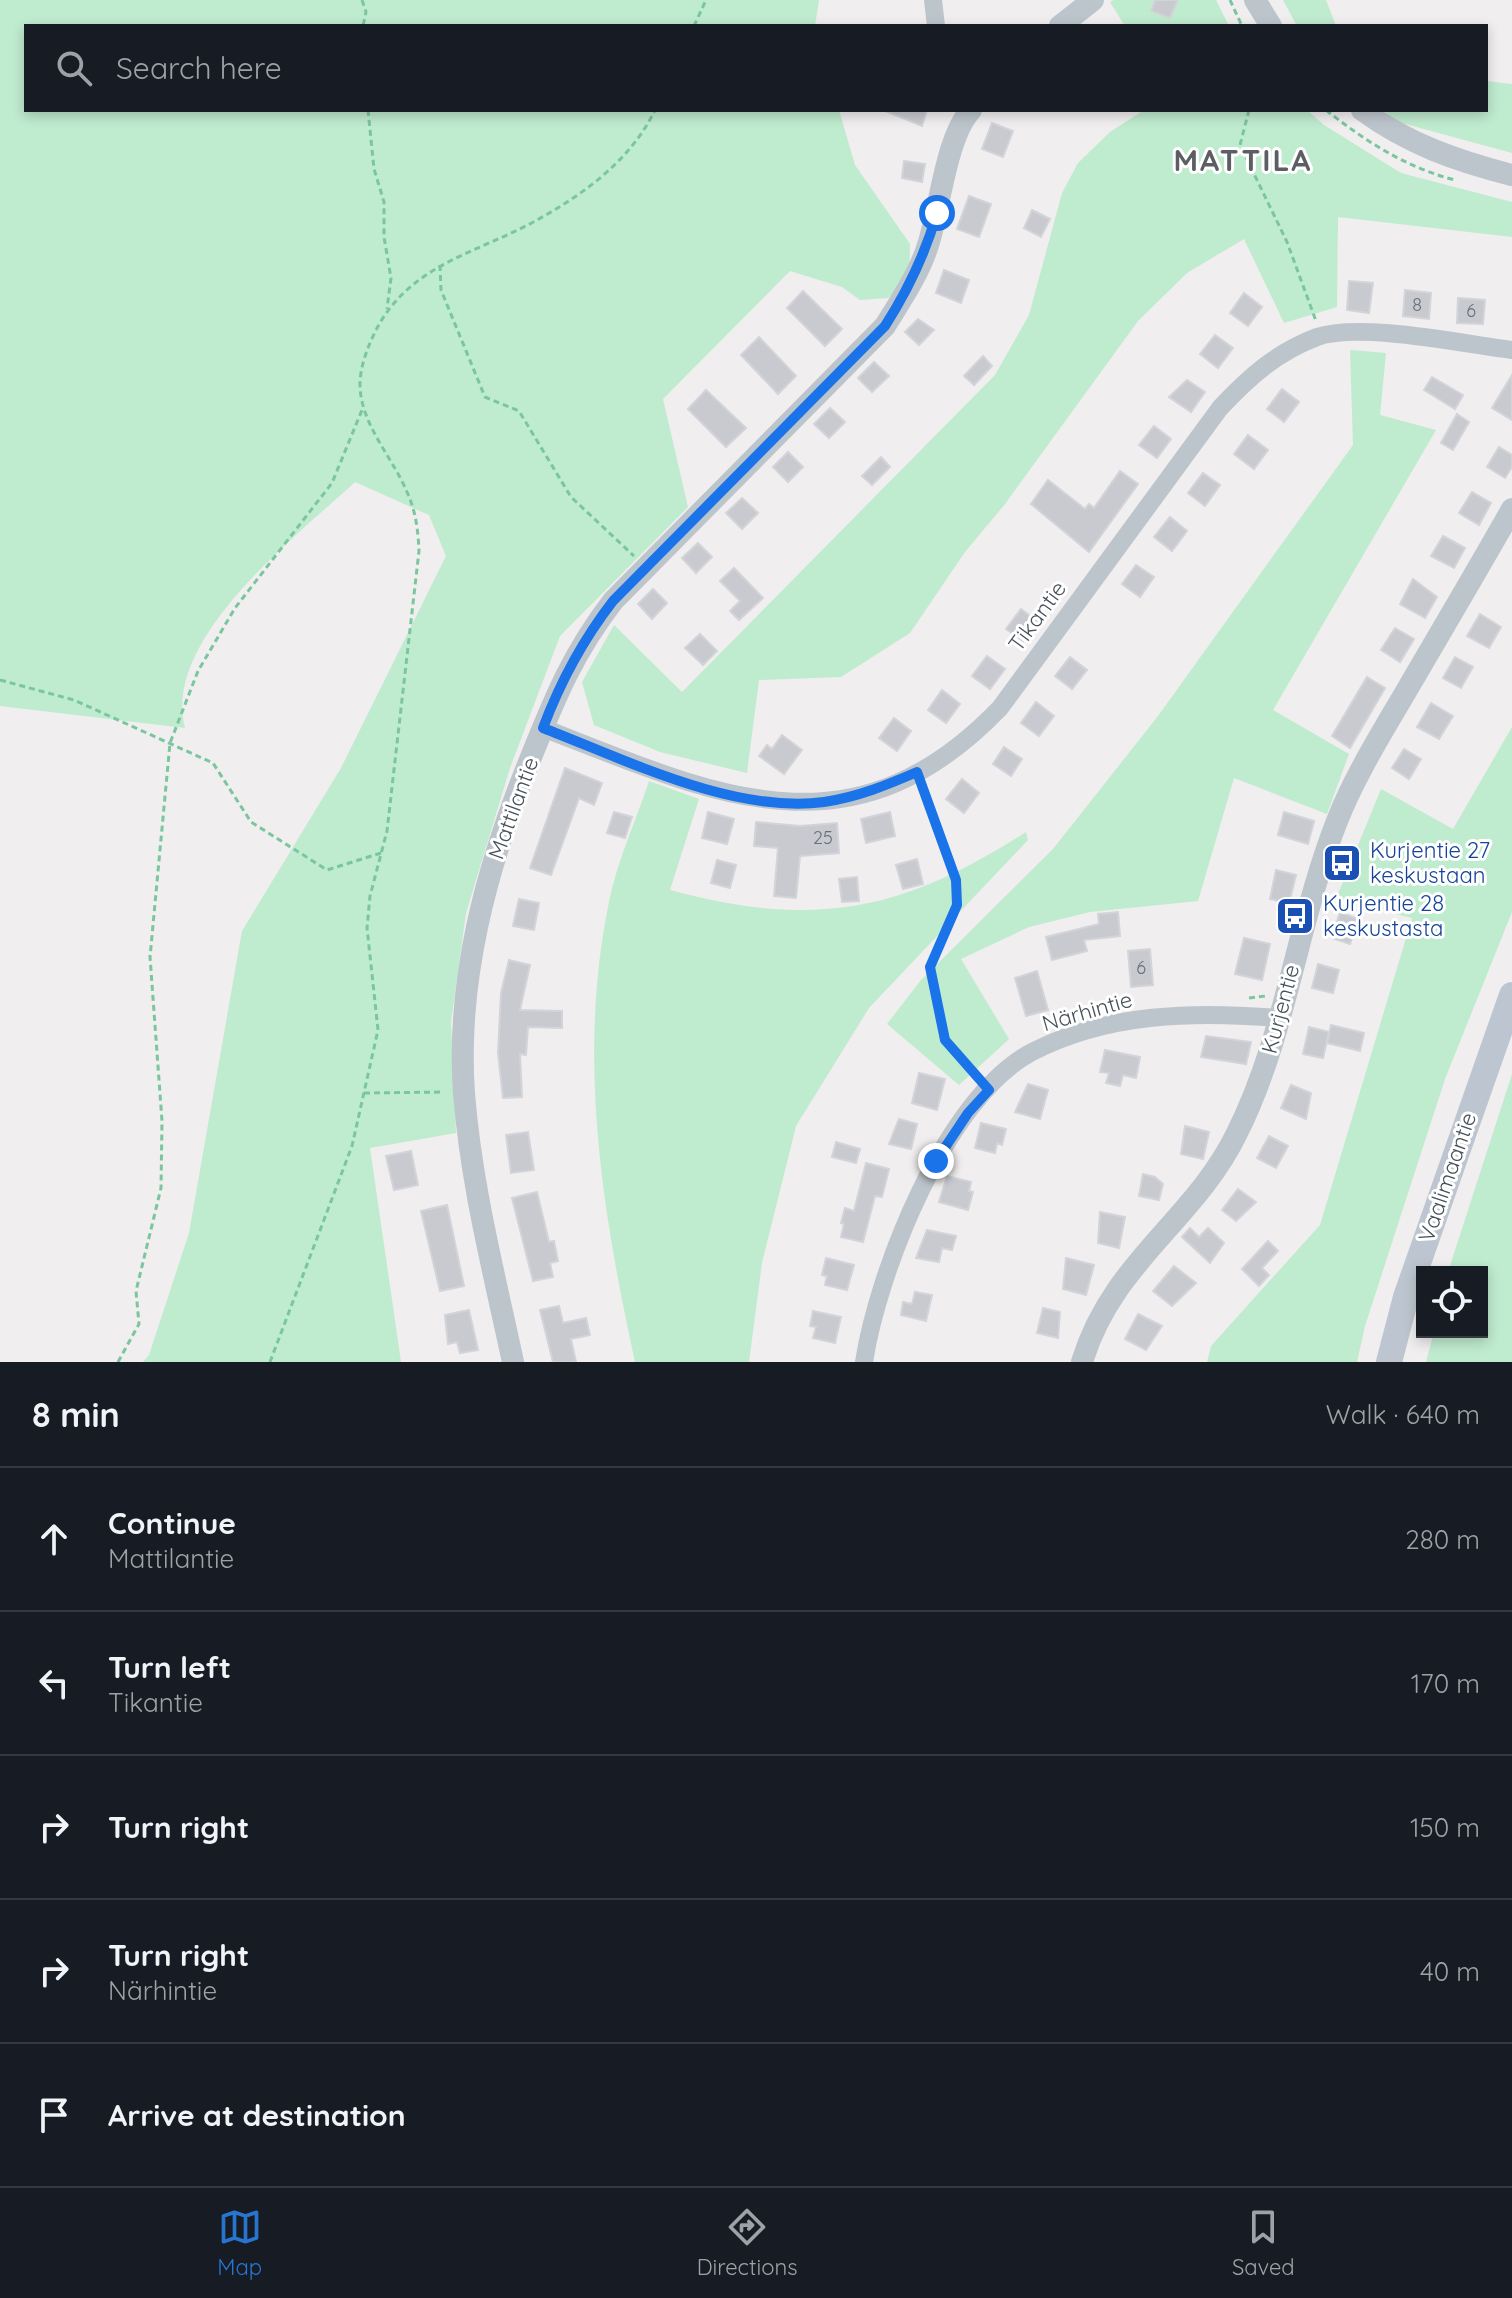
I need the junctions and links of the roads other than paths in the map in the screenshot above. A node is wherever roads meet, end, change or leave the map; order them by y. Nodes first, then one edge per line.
1 (933, 0) edge
2 (1093, 0) edge
3 (1255, 0) edge
4 (936, 24) edge
5 (1063, 24) edge
6 (1270, 24) edge
7 (966, 112) edge
8 (1365, 112) edge
9 (1512, 175) edge
10 (1512, 350) edge
11 (1512, 509) edge
12 (543, 728) junction
13 (1512, 995) edge
14 (1277, 1018) junction
15 (513, 1362) edge
16 (864, 1362) edge
17 (1082, 1362) edge
18 (1389, 1362) edge

1 - 4 street
2 - 5 street
3 - 6 street
7 - 12 street, Mattilantie
8 - 9 street
10 - 12 street, Tikantie
11 - 14 street, Kurjentie
12 - 15 street, Mattilantie
13 - 18 main road, Vaalimaantie
14 - 16 street, Närhintie
14 - 17 street, Kurjentie

